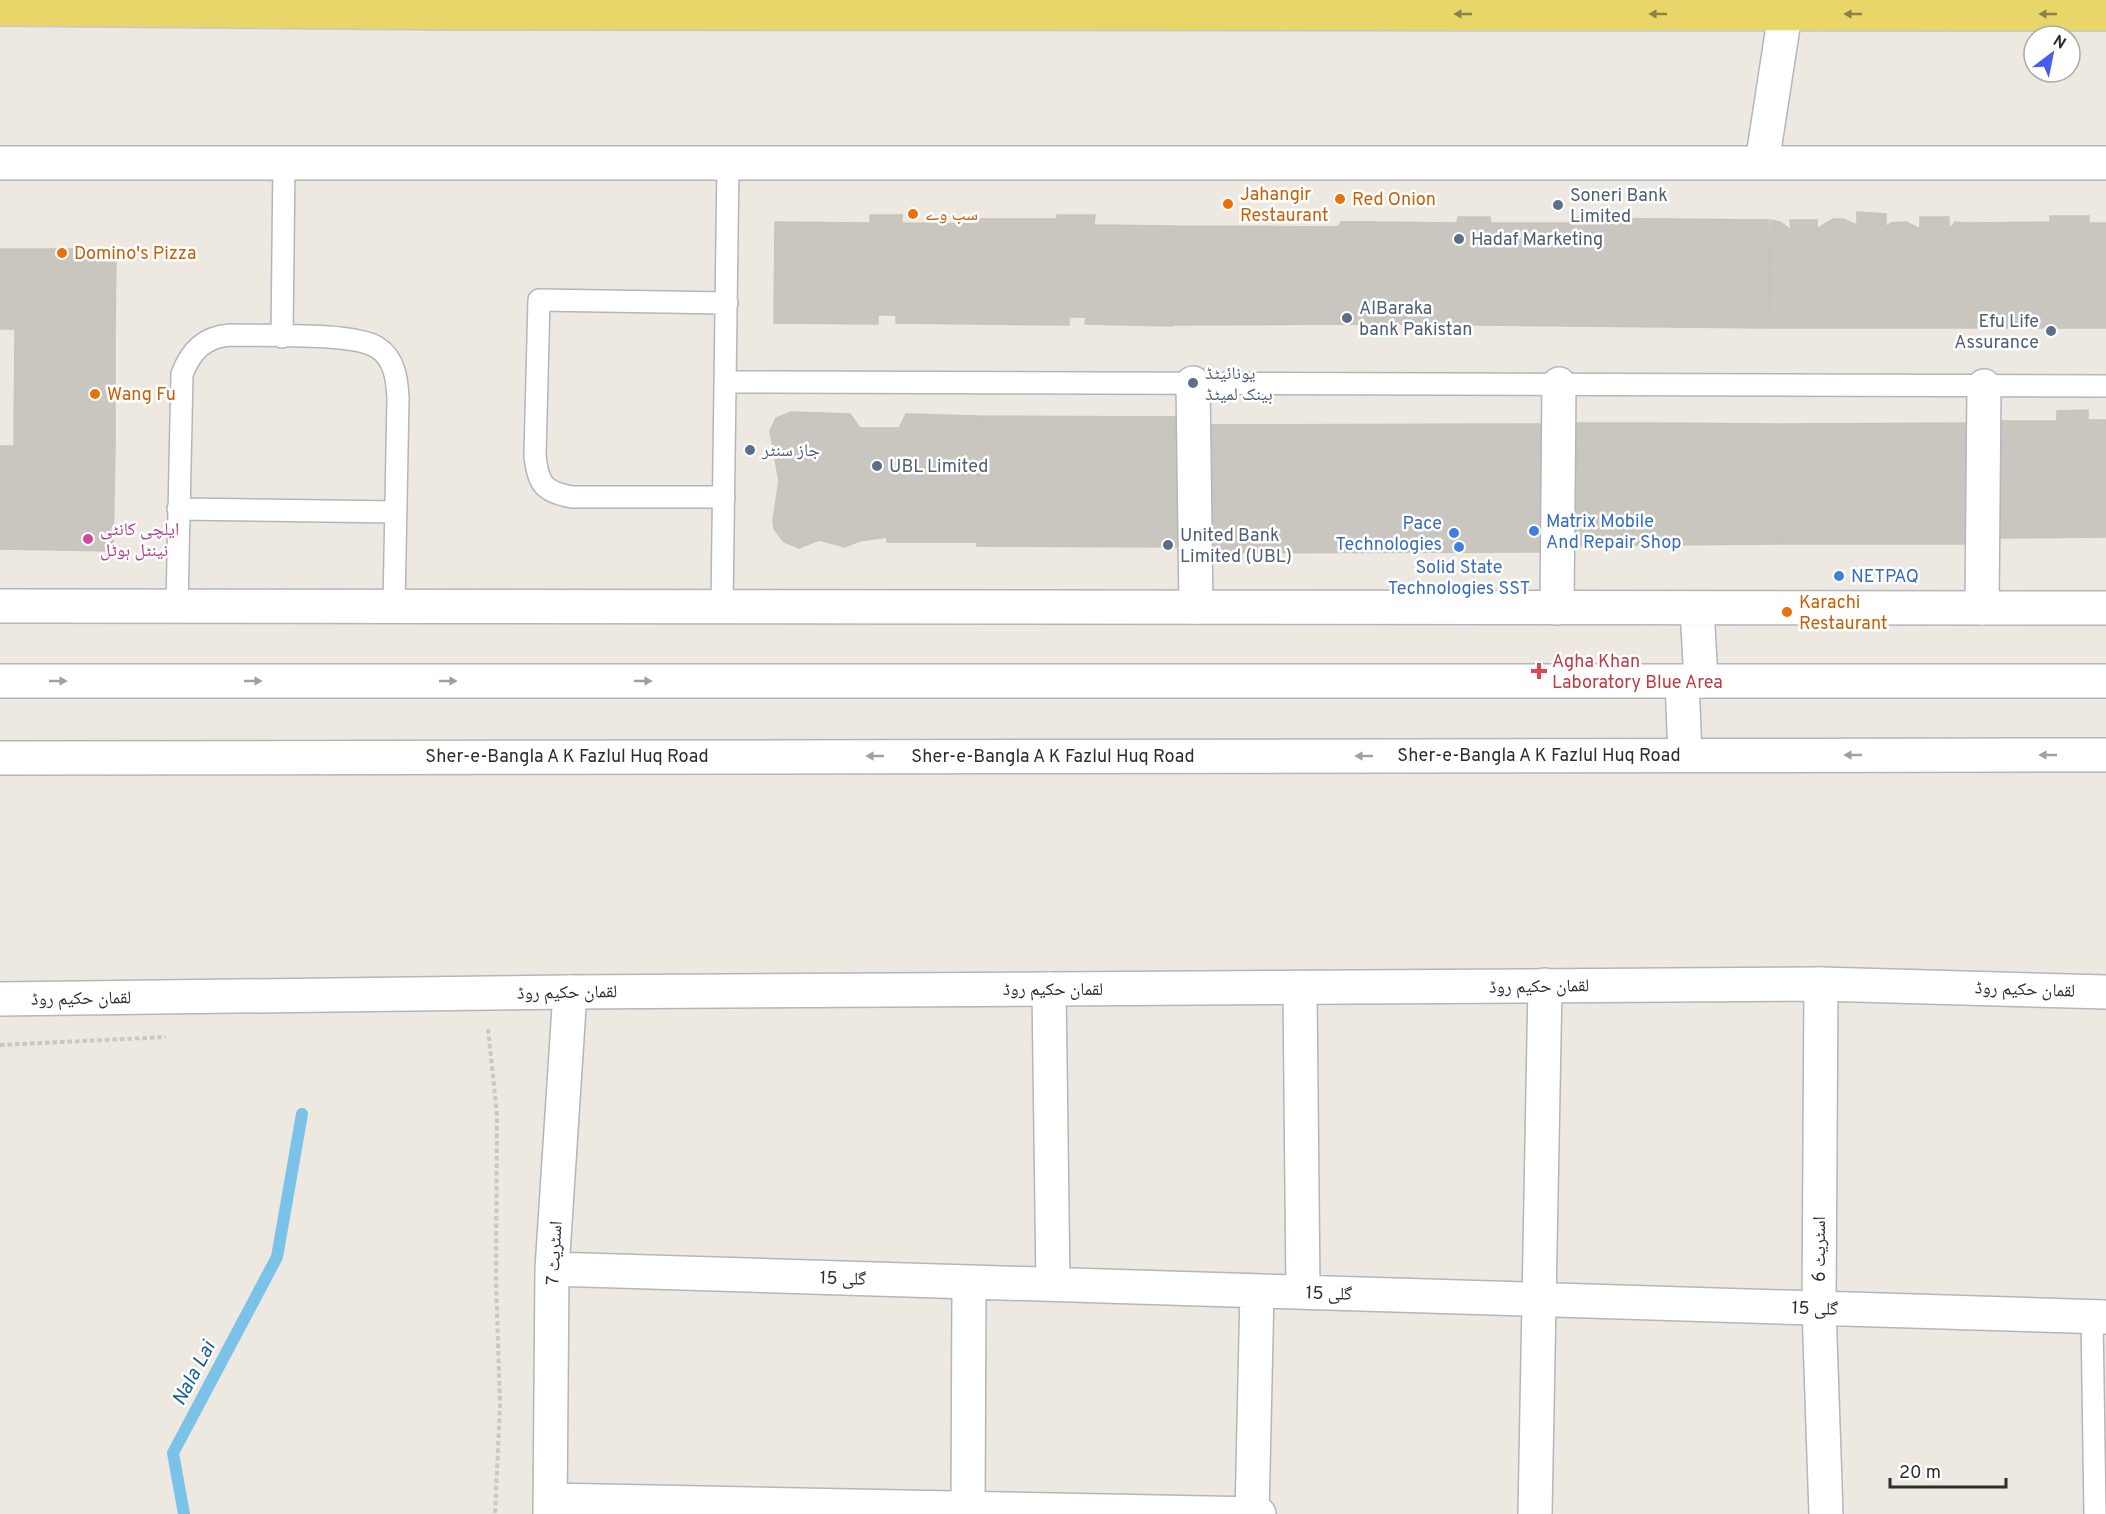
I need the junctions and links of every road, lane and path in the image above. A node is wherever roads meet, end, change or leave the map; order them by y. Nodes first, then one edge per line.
1 (0, 9) edge
2 (1785, 14) junction
3 (2106, 14) edge
4 (0, 163) edge
5 (284, 163) junction
6 (728, 163) junction
7 (1762, 163) junction
8 (2106, 163) edge
9 (727, 303) junction
10 (282, 337) junction
11 (726, 382) junction
12 (1193, 383) junction
13 (1559, 384) junction
14 (1984, 386) junction
15 (2106, 386) edge
16 (724, 497) junction
17 (178, 509) junction
18 (396, 512) junction
19 (0, 606) edge
20 (177, 606) junction
21 (394, 607) junction
22 (722, 607) junction
23 (1196, 607) junction
24 (1557, 608) junction
25 (1697, 608) junction
26 (1982, 608) junction
27 (2106, 608) edge
28 (0, 681) edge
29 (1691, 681) junction
30 (2106, 681) edge
31 (1685, 755) junction
32 (2106, 755) edge
33 (0, 758) edge
34 (1821, 984) junction
35 (1545, 986) junction
36 (1049, 989) junction
37 (1300, 989) junction
38 (570, 992) junction
39 (2106, 992) edge
40 (0, 999) edge
41 (488, 1025) dead end
42 (178, 1036) dead end
43 (0, 1045) edge
44 (552, 1269) junction
45 (969, 1282) junction
46 (1053, 1284) junction
47 (1257, 1291) junction
48 (1303, 1292) junction
49 (1540, 1300) junction
50 (1819, 1308) junction
51 (2099, 1317) edge
52 (550, 1507) edge
53 (968, 1511) edge
54 (495, 1514) edge
55 (1252, 1514) edge
56 (1259, 1514) edge
57 (1535, 1514) edge
58 (1826, 1514) edge
59 (2096, 1514) edge

2 -> 1 main road
3 -> 2 main road
2 - 7 street
4 - 5 street
5 - 6 street
5 - 10 lane
6 - 7 street
6 - 9 lane
7 - 8 street
9 - 11 lane
9 - 16 lane
10 - 17 lane
10 - 18 lane
11 - 12 lane
11 - 16 lane
12 - 13 lane
12 - 23 street
13 - 14 lane
13 - 24 street
14 - 15 lane
14 - 26 street
16 - 22 lane
17 - 18 lane
17 - 20 lane
18 - 21 lane
19 - 20 street
20 - 21 street
21 - 22 street
22 - 23 street
23 - 24 street
24 - 25 street
25 - 26 street
25 - 29 street
26 - 27 street
28 -> 29 street
29 - 30 street
29 - 31 street
32 -> 31 street, Sher-e-Bangla A K Fazlul Huq Road
31 -> 33 street, Sher-e-Bangla A K Fazlul Huq Road
34 - 35 street, لقمان حکیم روڈ
34 - 39 street, لقمان حکیم روڈ
34 - 50 street, اسٹریٹ 6
35 - 37 street, لقمان حکیم روڈ
35 - 49 street
36 - 37 street, لقمان حکیم روڈ
36 - 38 street, لقمان حکیم روڈ
36 - 46 street
37 - 48 street
38 - 40 street, لقمان حکیم روڈ
38 - 44 street, اسٹریٹ 7
41 - 54 path
42 - 43 path
44 - 45 street, گلی 15
44 - 52 street, اسٹریٹ 7
45 - 46 street, گلی 15
45 - 53 street
46 - 47 street, گلی 15
47 - 48 street, گلی 15
47 - 55 street
48 - 49 street, گلی 15
49 - 50 street, گلی 15
49 - 57 street
50 - 51 street, گلی 15
50 - 58 street, اسٹریٹ 6
51 - 59 lane
52 - 53 street
53 - 55 street
55 - 56 street

